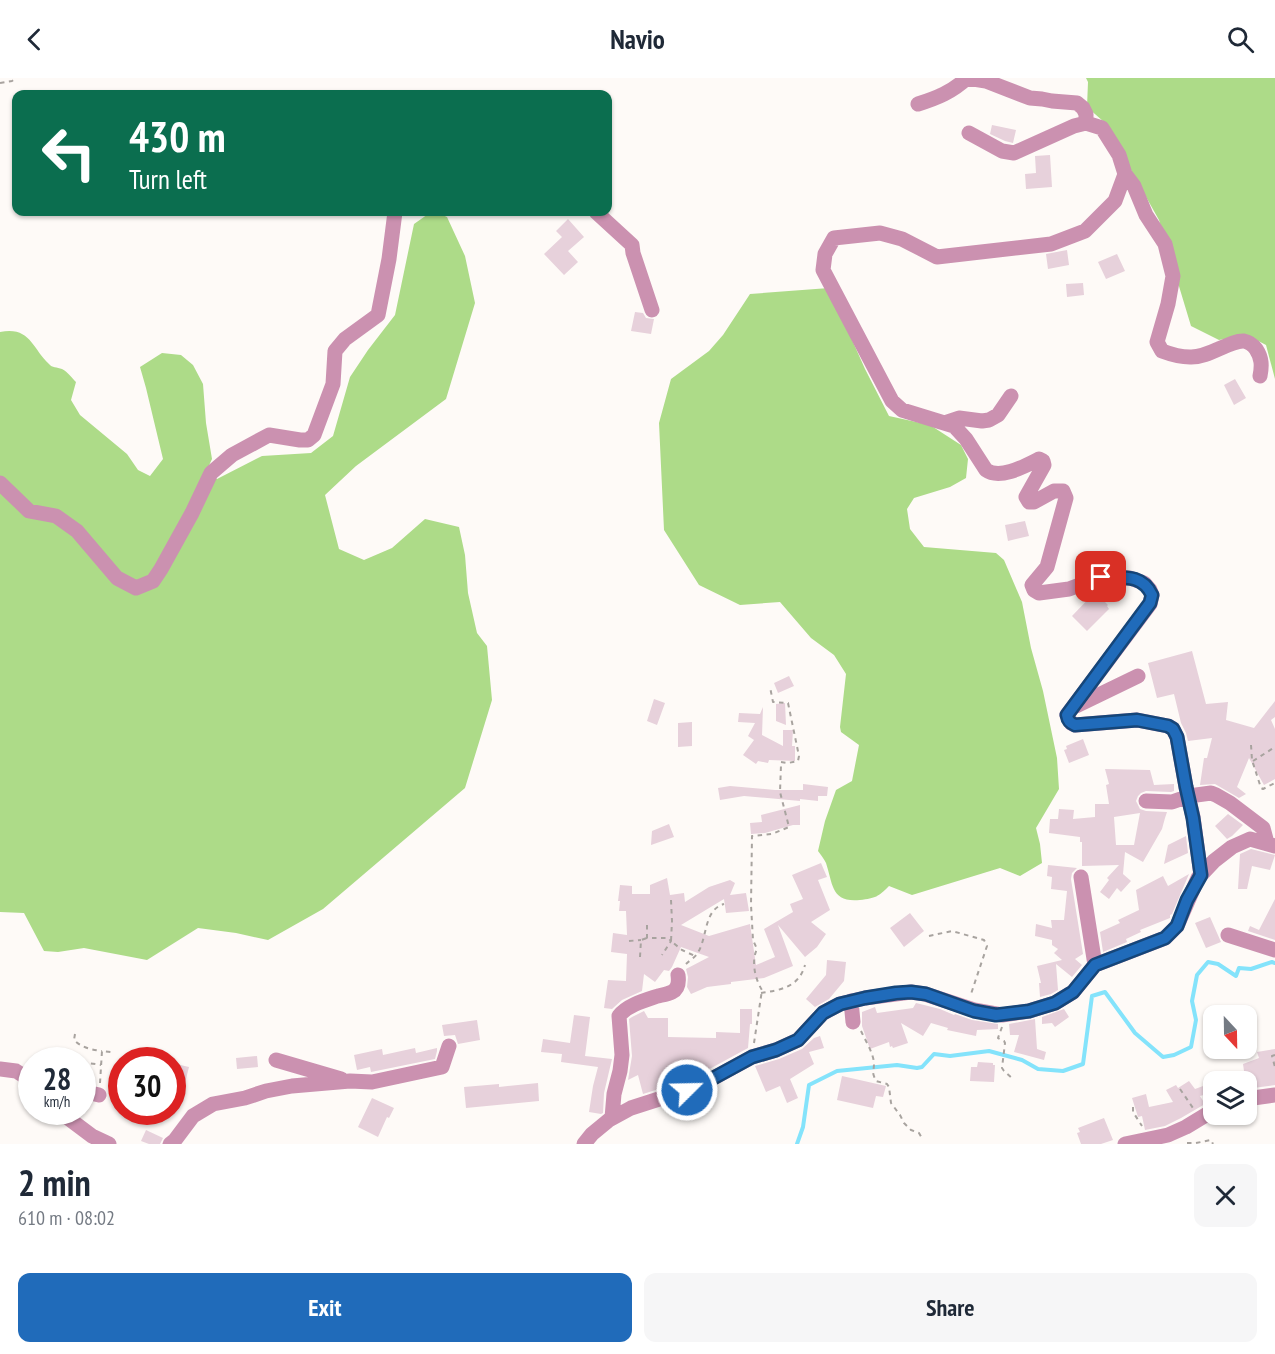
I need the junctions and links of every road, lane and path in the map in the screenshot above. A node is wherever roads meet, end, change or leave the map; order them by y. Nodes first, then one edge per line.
1 (16, 78) edge
2 (0, 83) edge
3 (918, 104) dead end
4 (1086, 123) junction
5 (969, 133) dead end
6 (1125, 174) junction
7 (394, 216) edge
8 (600, 216) edge
9 (652, 310) dead end
10 (1260, 376) dead end
11 (1011, 396) dead end
12 (944, 423) junction
13 (0, 483) edge
14 (1138, 676) dead end
15 (770, 687) dead end
16 (1073, 707) junction
17 (1251, 745) dead end
18 (1275, 747) edge
19 (1253, 761) junction
20 (1275, 783) edge
21 (1188, 796) junction
22 (1146, 801) dead end
23 (1270, 835) edge
24 (1201, 875) junction
25 (1081, 877) dead end
26 (671, 900) dead end
27 (724, 904) dead end
28 (647, 925) dead end
29 (1228, 935) dead end
30 (929, 936) dead end
31 (647, 938) junction
32 (641, 940) junction
33 (629, 941) dead end
34 (671, 941) junction
35 (1275, 950) edge
36 (662, 955) dead end
37 (695, 956) junction
38 (640, 957) dead end
39 (805, 965) dead end
40 (1095, 965) junction
41 (678, 975) joint
42 (761, 993) junction
43 (850, 1001) junction
44 (966, 1008) junction
45 (853, 1022) joint
46 (75, 1034) dead end
47 (999, 1039) dead end
48 (449, 1046) dead end
49 (102, 1051) junction
50 (108, 1052) edge
51 (1275, 1055) edge
52 (752, 1057) junction
53 (276, 1060) dead end
54 (96, 1064) edge
55 (101, 1065) junction
56 (1275, 1068) edge
57 (0, 1069) edge
58 (18, 1072) edge
59 (1013, 1079) dead end
60 (350, 1081) junction
61 (1180, 1089) dead end
62 (96, 1094) edge
63 (99, 1095) joint
64 (1275, 1095) edge
65 (1257, 1097) edge
66 (1190, 1102) dead end
67 (1133, 1107) dead end
68 (1203, 1117) edge
69 (612, 1118) junction
70 (77, 1125) edge
71 (1143, 1127) dead end
72 (923, 1140) dead end
73 (1187, 1143) edge
74 (109, 1144) edge
75 (170, 1144) edge
76 (584, 1144) edge
77 (1125, 1144) edge
78 (1213, 1144) edge

1 - 2 path
3 - 4 street
4 - 5 street
4 - 6 street
6 - 10 street
6 - 12 street
7 - 13 street
8 - 9 street
11 - 12 street
12 - 16 street
14 - 16 street
15 - 42 path
16 - 21 street
17 - 19 path
18 - 19 path
19 - 20 path
21 - 22 street
21 - 23 street
21 - 24 street
23 - 24 street
24 - 40 street
25 - 40 street
26 - 34 path
27 - 37 path
28 - 31 path
29 - 35 street
30 - 44 path
31 - 32 path
31 - 34 path
32 - 33 path
32 - 38 path
34 - 36 path
34 - 37 path
37 - 41 path
39 - 42 path
40 - 44 street
41 - 69 street
42 - 52 path
43 - 44 street
43 - 45 street
43 - 52 street
45 - 72 path
46 - 49 path
47 - 59 path
48 - 60 street
49 - 50 path
49 - 55 path
51 - 56 path
52 - 69 street
53 - 60 street
54 - 55 path
55 - 63 path
57 - 58 street
60 - 75 street
61 - 66 path
62 - 63 street
64 - 65 street
67 - 71 path
68 - 77 street
69 - 76 street
70 - 74 street
73 - 78 path

